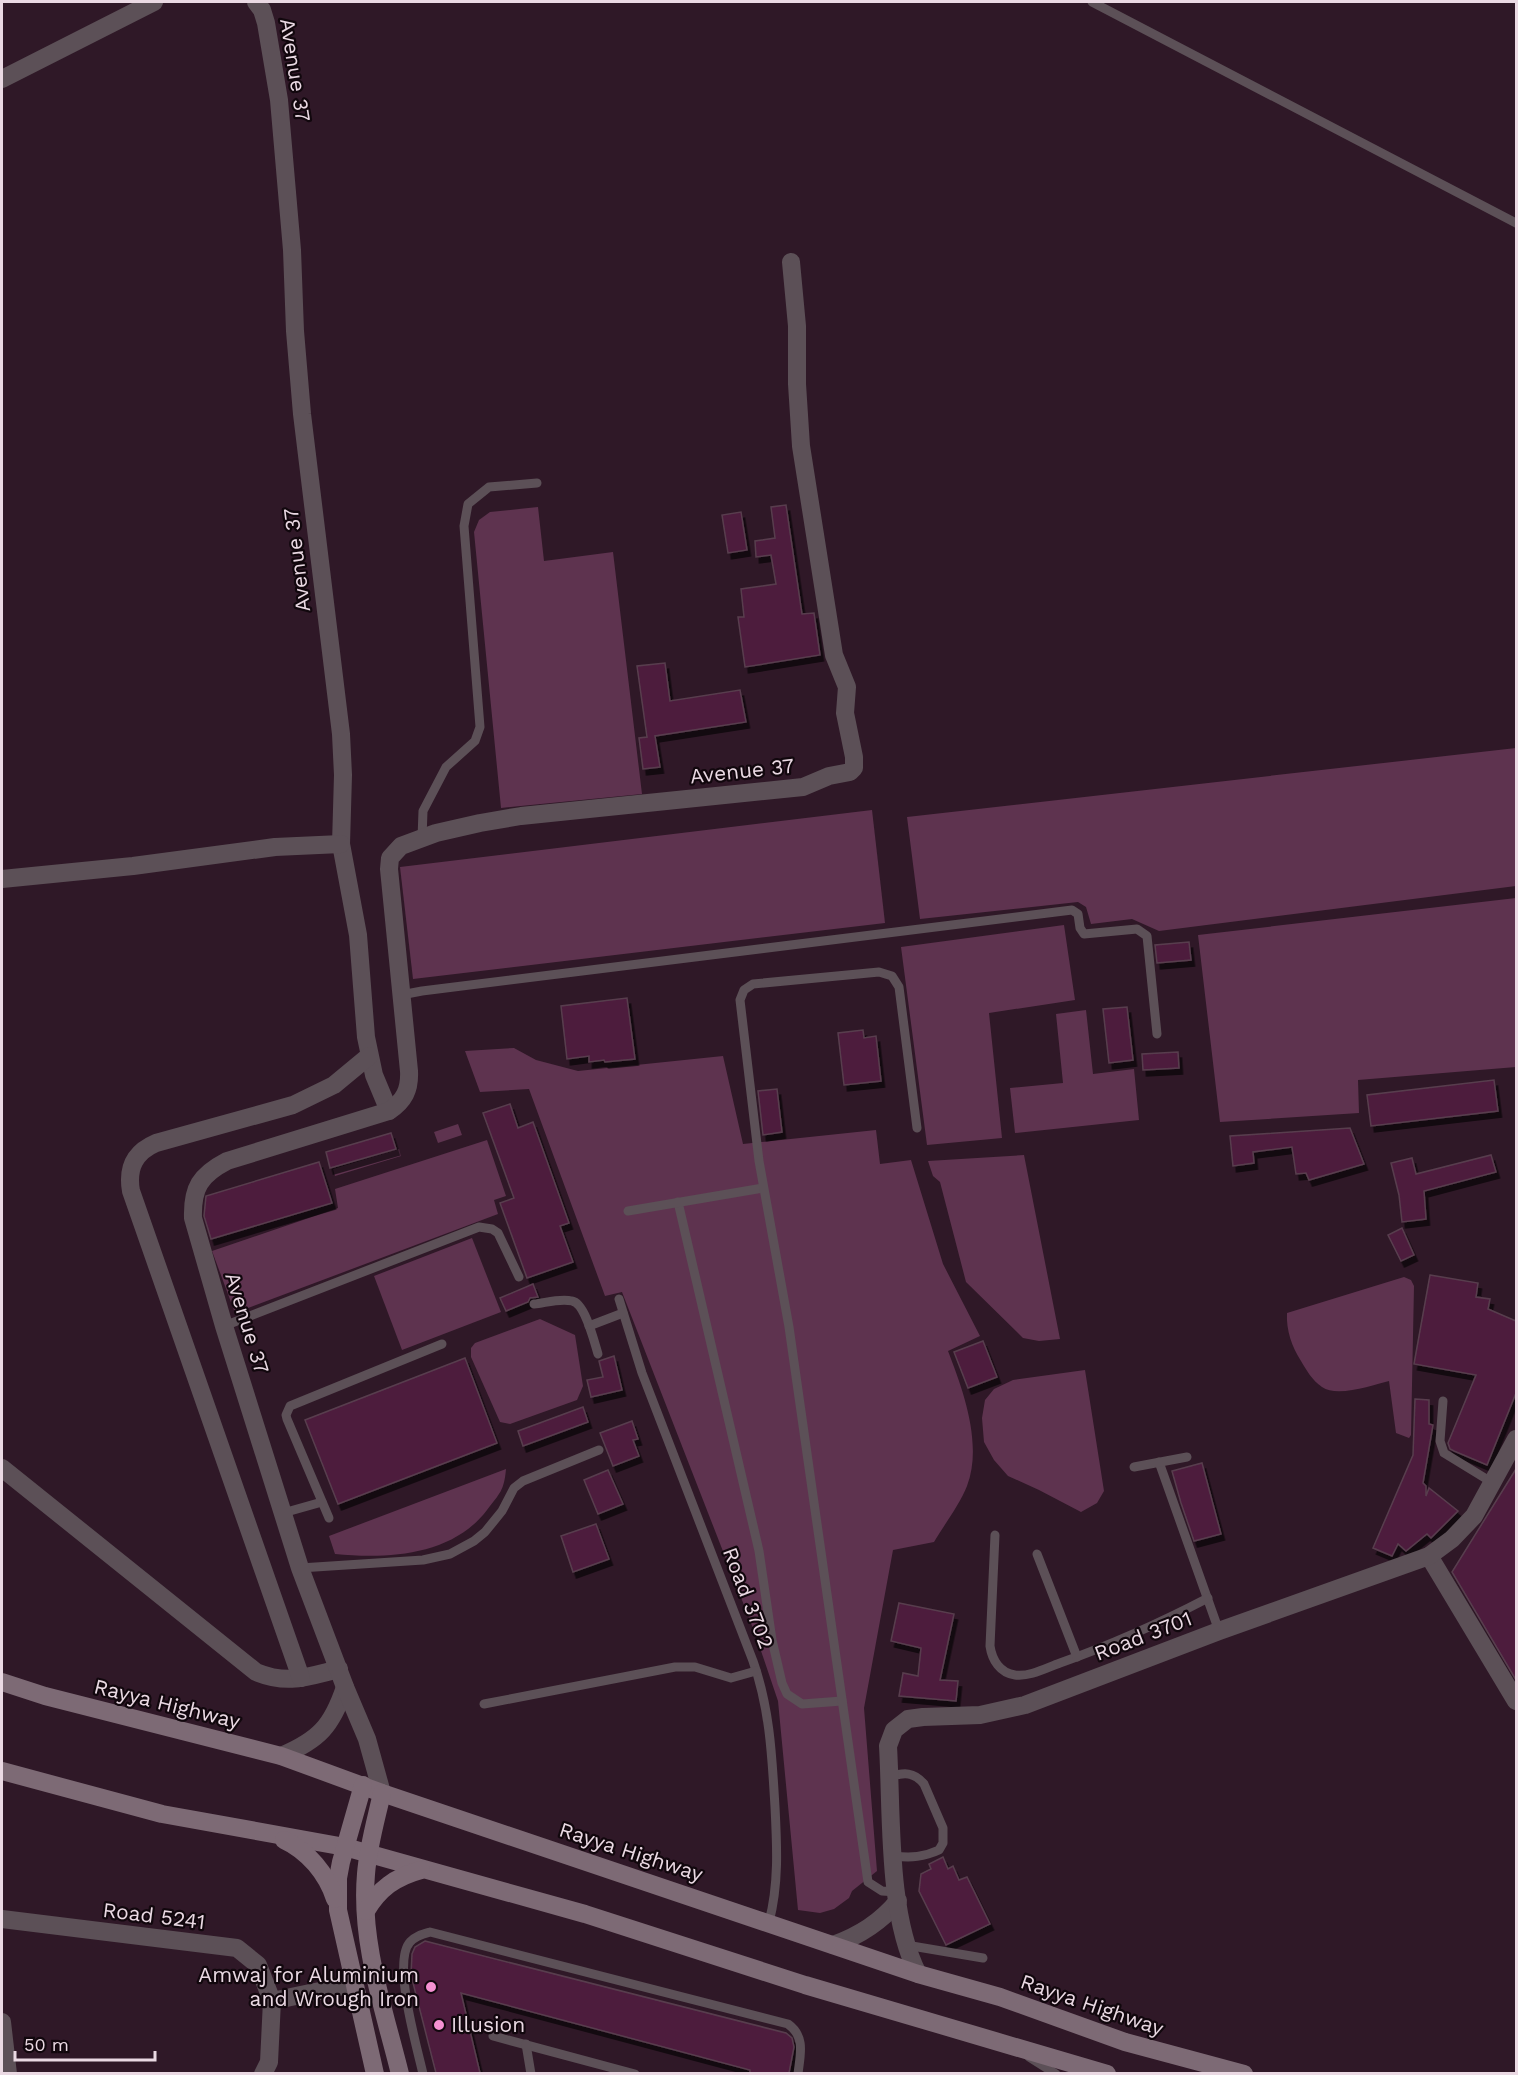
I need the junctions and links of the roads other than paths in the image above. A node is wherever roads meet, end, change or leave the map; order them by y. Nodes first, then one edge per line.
1 (154, 2) edge
2 (256, 2) edge
3 (1092, 2) edge
4 (2, 79) edge
5 (1516, 223) edge
6 (791, 262) dead end
7 (537, 483) dead end
8 (422, 838) junction
9 (342, 844) junction
10 (2, 879) edge
11 (401, 995) junction
12 (1157, 1034) dead end
13 (369, 1056) junction
14 (389, 1111) junction
15 (917, 1128) dead end
16 (763, 1188) junction
17 (678, 1202) junction
18 (628, 1211) dead end
19 (519, 1277) dead end
20 (619, 1299) dead end
21 (534, 1304) dead end
22 (623, 1313) junction
23 (224, 1326) junction
24 (589, 1326) junction
25 (442, 1344) dead end
26 (598, 1354) dead end
27 (1443, 1401) dead end
28 (1516, 1439) edge
29 (599, 1450) dead end
30 (1187, 1457) dead end
31 (1159, 1462) junction
32 (1134, 1467) dead end
33 (2, 1468) edge
34 (1493, 1483) junction
35 (322, 1502) junction
36 (283, 1513) junction
37 (329, 1518) dead end
38 (995, 1535) dead end
39 (1037, 1554) dead end
40 (1429, 1556) junction
41 (300, 1568) junction
42 (1208, 1598) junction
43 (1219, 1631) junction
44 (1077, 1657) junction
45 (339, 1669) junction
46 (756, 1671) junction
47 (300, 1678) junction
48 (2, 1682) edge
49 (345, 1687) junction
50 (842, 1701) junction
51 (1516, 1701) edge
52 (484, 1704) dead end
53 (281, 1756) junction
54 (2, 1771) edge
55 (890, 1777) junction
56 (363, 1785) junction
57 (382, 1793) junction
58 (260, 1831) junction
59 (345, 1847) junction
60 (368, 1854) junction
61 (894, 1856) junction
62 (421, 1870) junction
63 (897, 1896) junction
64 (338, 1910) junction
65 (366, 1911) junction
66 (2, 1919) edge
67 (769, 1922) junction
68 (833, 1945) junction
69 (905, 1945) junction
70 (984, 1958) dead end
71 (918, 1974) junction
72 (354, 1983) junction
73 (272, 2001) junction
74 (2, 2022) edge
75 (493, 2036) dead end
76 (525, 2044) junction
77 (1015, 2046) junction
78 (8, 2073) edge
79 (263, 2073) edge
80 (375, 2073) edge
81 (400, 2073) edge
82 (423, 2073) edge
83 (531, 2073) edge
84 (635, 2073) edge
85 (798, 2073) edge
86 (1056, 2073) edge
87 (1107, 2073) edge
88 (1244, 2073) edge

1 - 4 street
2 - 9 street, Avenue 37
3 - 5 lane
6 - 8 street, Avenue 37
7 - 8 lane
8 - 11 street, Avenue 37
9 - 10 street
9 - 13 street, Avenue 37
11 - 12 lane
11 - 14 street, Avenue 37
13 - 14 street, Avenue 37
13 - 47 street
14 - 23 street, Avenue 37
15 - 16 lane
16 - 17 lane
16 - 50 lane
17 - 18 lane
17 - 50 lane
19 - 23 lane
20 - 22 lane, Road 3702
21 - 24 lane
22 - 24 lane
22 - 46 lane, Road 3702
23 - 36 street, Avenue 37
24 - 26 lane
25 - 35 lane
27 - 34 lane
28 - 34 street, Road 3701
29 - 41 lane
30 - 31 lane
31 - 32 lane
31 - 42 lane
33 - 47 street
34 - 40 street, Road 3701
35 - 36 lane
35 - 37 lane
36 - 41 street, Avenue 37
38 - 44 lane
39 - 44 lane
40 - 43 street, Road 3701
40 - 51 street
41 - 45 street, Avenue 37
42 - 43 lane
42 - 44 lane
43 - 55 street, Road 3701
45 - 47 street
45 - 49 street, Avenue 37
46 - 52 lane
46 - 67 lane, Road 3702
48 - 53 main road, Rayya Highway
49 - 53 street
49 - 57 street, Avenue 37
50 - 63 lane
53 - 56 main road, Rayya Highway
54 - 58 main road
55 - 61 street, Road 3701
55 - 61 lane
56 - 57 main road, Rayya Highway
56 - 59 main road
57 - 60 main road
57 - 67 main road, Rayya Highway
58 - 59 main road
58 - 64 main road
59 - 60 main road
59 - 64 main road
60 - 62 main road
60 - 65 main road
61 - 63 street, Road 3701
62 - 65 main road
62 - 77 main road
63 - 68 street
63 - 69 street, Road 3701
64 - 72 main road
65 - 81 main road
66 - 73 street, Road 5241
67 - 68 main road, Rayya Highway
68 - 71 main road, Rayya Highway
69 - 70 lane
69 - 71 street, Road 3701
71 - 88 main road, Rayya Highway
72 - 73 street
72 - 80 main road
73 - 79 street, Road 5241
74 - 78 street
75 - 76 lane
76 - 83 lane
76 - 84 lane
77 - 86 lane
77 - 87 main road
82 - 85 lane

